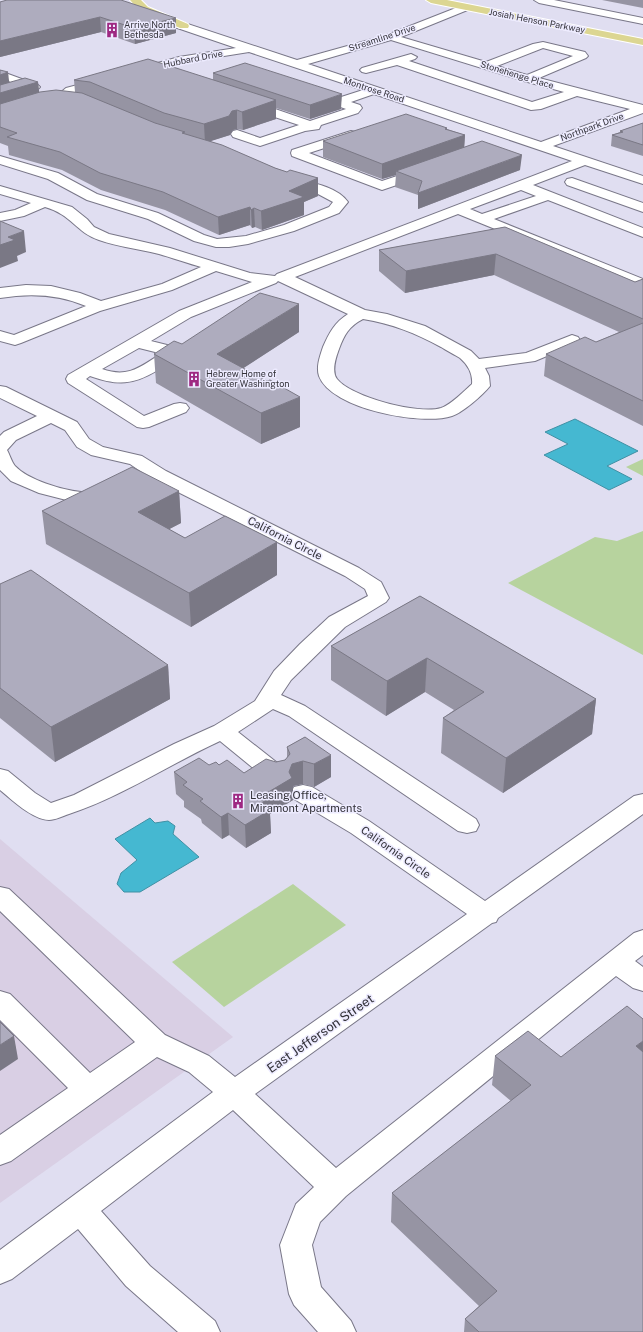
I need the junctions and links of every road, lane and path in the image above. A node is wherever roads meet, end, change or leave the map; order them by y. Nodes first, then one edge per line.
1 (105, 0) edge
2 (135, 0) edge
3 (431, 0) edge
4 (481, 0) edge
5 (539, 0) edge
6 (466, 7) junction
7 (643, 21) edge
8 (184, 26) junction
9 (643, 32) edge
10 (391, 37) junction
11 (643, 42) edge
12 (252, 49) junction
13 (436, 50) junction
14 (398, 61) junction
15 (297, 64) junction
16 (487, 66) junction
17 (145, 70) junction
18 (366, 70) dead end
19 (0, 74) edge
20 (130, 74) edge
21 (115, 78) edge
22 (167, 78) edge
23 (528, 79) junction
24 (375, 90) junction
25 (576, 92) junction
26 (0, 97) edge
27 (399, 98) junction
28 (235, 100) edge
29 (58, 101) junction
30 (76, 102) edge
31 (379, 105) dead end
32 (430, 109) junction
33 (643, 109) edge
34 (365, 110) dead end
35 (0, 116) edge
36 (409, 116) edge
37 (310, 125) junction
38 (271, 126) dead end
39 (284, 130) junction
40 (364, 131) edge
41 (237, 134) dead end
42 (518, 138) junction
43 (254, 140) junction
44 (496, 146) edge
45 (541, 146) junction
46 (0, 160) edge
47 (585, 160) junction
48 (438, 166) edge
49 (277, 178) edge
50 (643, 180) edge
51 (572, 182) dead end
52 (521, 185) junction
53 (3, 194) edge
54 (548, 196) junction
55 (44, 203) junction
56 (643, 208) edge
57 (458, 209) junction
58 (0, 217) edge
59 (483, 218) junction
60 (643, 233) edge
61 (215, 266) junction
62 (276, 279) junction
63 (643, 284) edge
64 (0, 293) edge
65 (98, 306) junction
66 (361, 314) junction
67 (0, 336) edge
68 (572, 340) dead end
69 (136, 342) junction
70 (475, 365) junction
71 (88, 370) junction
72 (0, 391) edge
73 (180, 408) dead end
74 (51, 416) junction
75 (0, 446) edge
76 (0, 453) edge
77 (134, 480) junction
78 (268, 698) junction
79 (222, 732) junction
80 (277, 775) edge
81 (0, 777) edge
82 (303, 793) dead end
83 (643, 802) edge
84 (467, 825) dead end
85 (0, 896) edge
86 (487, 915) junction
87 (643, 940) edge
88 (616, 962) junction
89 (643, 980) edge
90 (0, 1002) edge
91 (155, 1043) junction
92 (88, 1090) junction
93 (234, 1093) junction
94 (0, 1152) edge
95 (335, 1187) junction
96 (80, 1209) junction
97 (0, 1269) edge
98 (203, 1332) edge
99 (339, 1332) edge

1 - 8 street, Montrose Road
2 - 8 main road
3 - 6 main road, Josiah Henson Parkway
4 - 9 main road, Josiah Henson Parkway
5 - 7 street
6 - 10 street, Streamline Drive
6 - 11 main road, Josiah Henson Parkway
8 - 12 street, Montrose Road
10 - 13 street, Stonehenge Place
10 - 15 street, Streamline Drive
12 - 15 street, Montrose Road
12 - 17 street, Hubbard Drive
13 - 14 street
13 - 16 street, Stonehenge Place
14 - 18 street
14 - 25 street
15 - 24 street, Montrose Road
16 - 23 street, Stonehenge Place
16 - 23 street
17 - 20 street, Hubbard Drive
17 - 22 street
19 - 26 street
21 - 29 street
23 - 25 street, Stonehenge Place
24 - 27 street, Montrose Road
24 - 37 street
25 - 33 street, Stonehenge Place
27 - 31 street
27 - 32 street, Montrose Road
28 - 37 street
29 - 30 street
29 - 35 street
32 - 36 street
32 - 42 street, Montrose Road
33 - 45 street, Northpark Drive
34 - 43 street
37 - 39 street
38 - 39 street
39 - 43 street
40 - 48 street
41 - 43 street
42 - 44 street
42 - 45 street, Montrose Road
45 - 47 street, Montrose Road
46 - 49 street
47 - 50 street, Montrose Road
47 - 52 street
51 - 56 street
52 - 54 street
52 - 57 street
53 - 55 street
54 - 59 street
54 - 60 street
55 - 58 street
55 - 61 street
57 - 59 street
57 - 62 street
59 - 63 street
61 - 62 street
61 - 65 street
62 - 66 street
62 - 69 street
64 - 65 street
65 - 67 street
66 - 70 street
66 - 70 street
68 - 70 street
69 - 71 street
69 - 71 street
71 - 73 street
72 - 74 street, California Circle
74 - 75 street
74 - 77 street, California Circle
76 - 77 street
77 - 78 street, California Circle
78 - 79 street, California Circle
78 - 84 street
79 - 80 street
79 - 81 street, California Circle
82 - 86 street, California Circle
83 - 86 street, East Jefferson Street
85 - 91 street
86 - 93 street, East Jefferson Street
87 - 88 street
88 - 89 street
88 - 95 street
90 - 92 street
91 - 92 street
91 - 93 street
92 - 94 street
93 - 95 street
93 - 96 street, East Jefferson Street
95 - 99 street
96 - 97 street, East Jefferson Street
96 - 98 street

